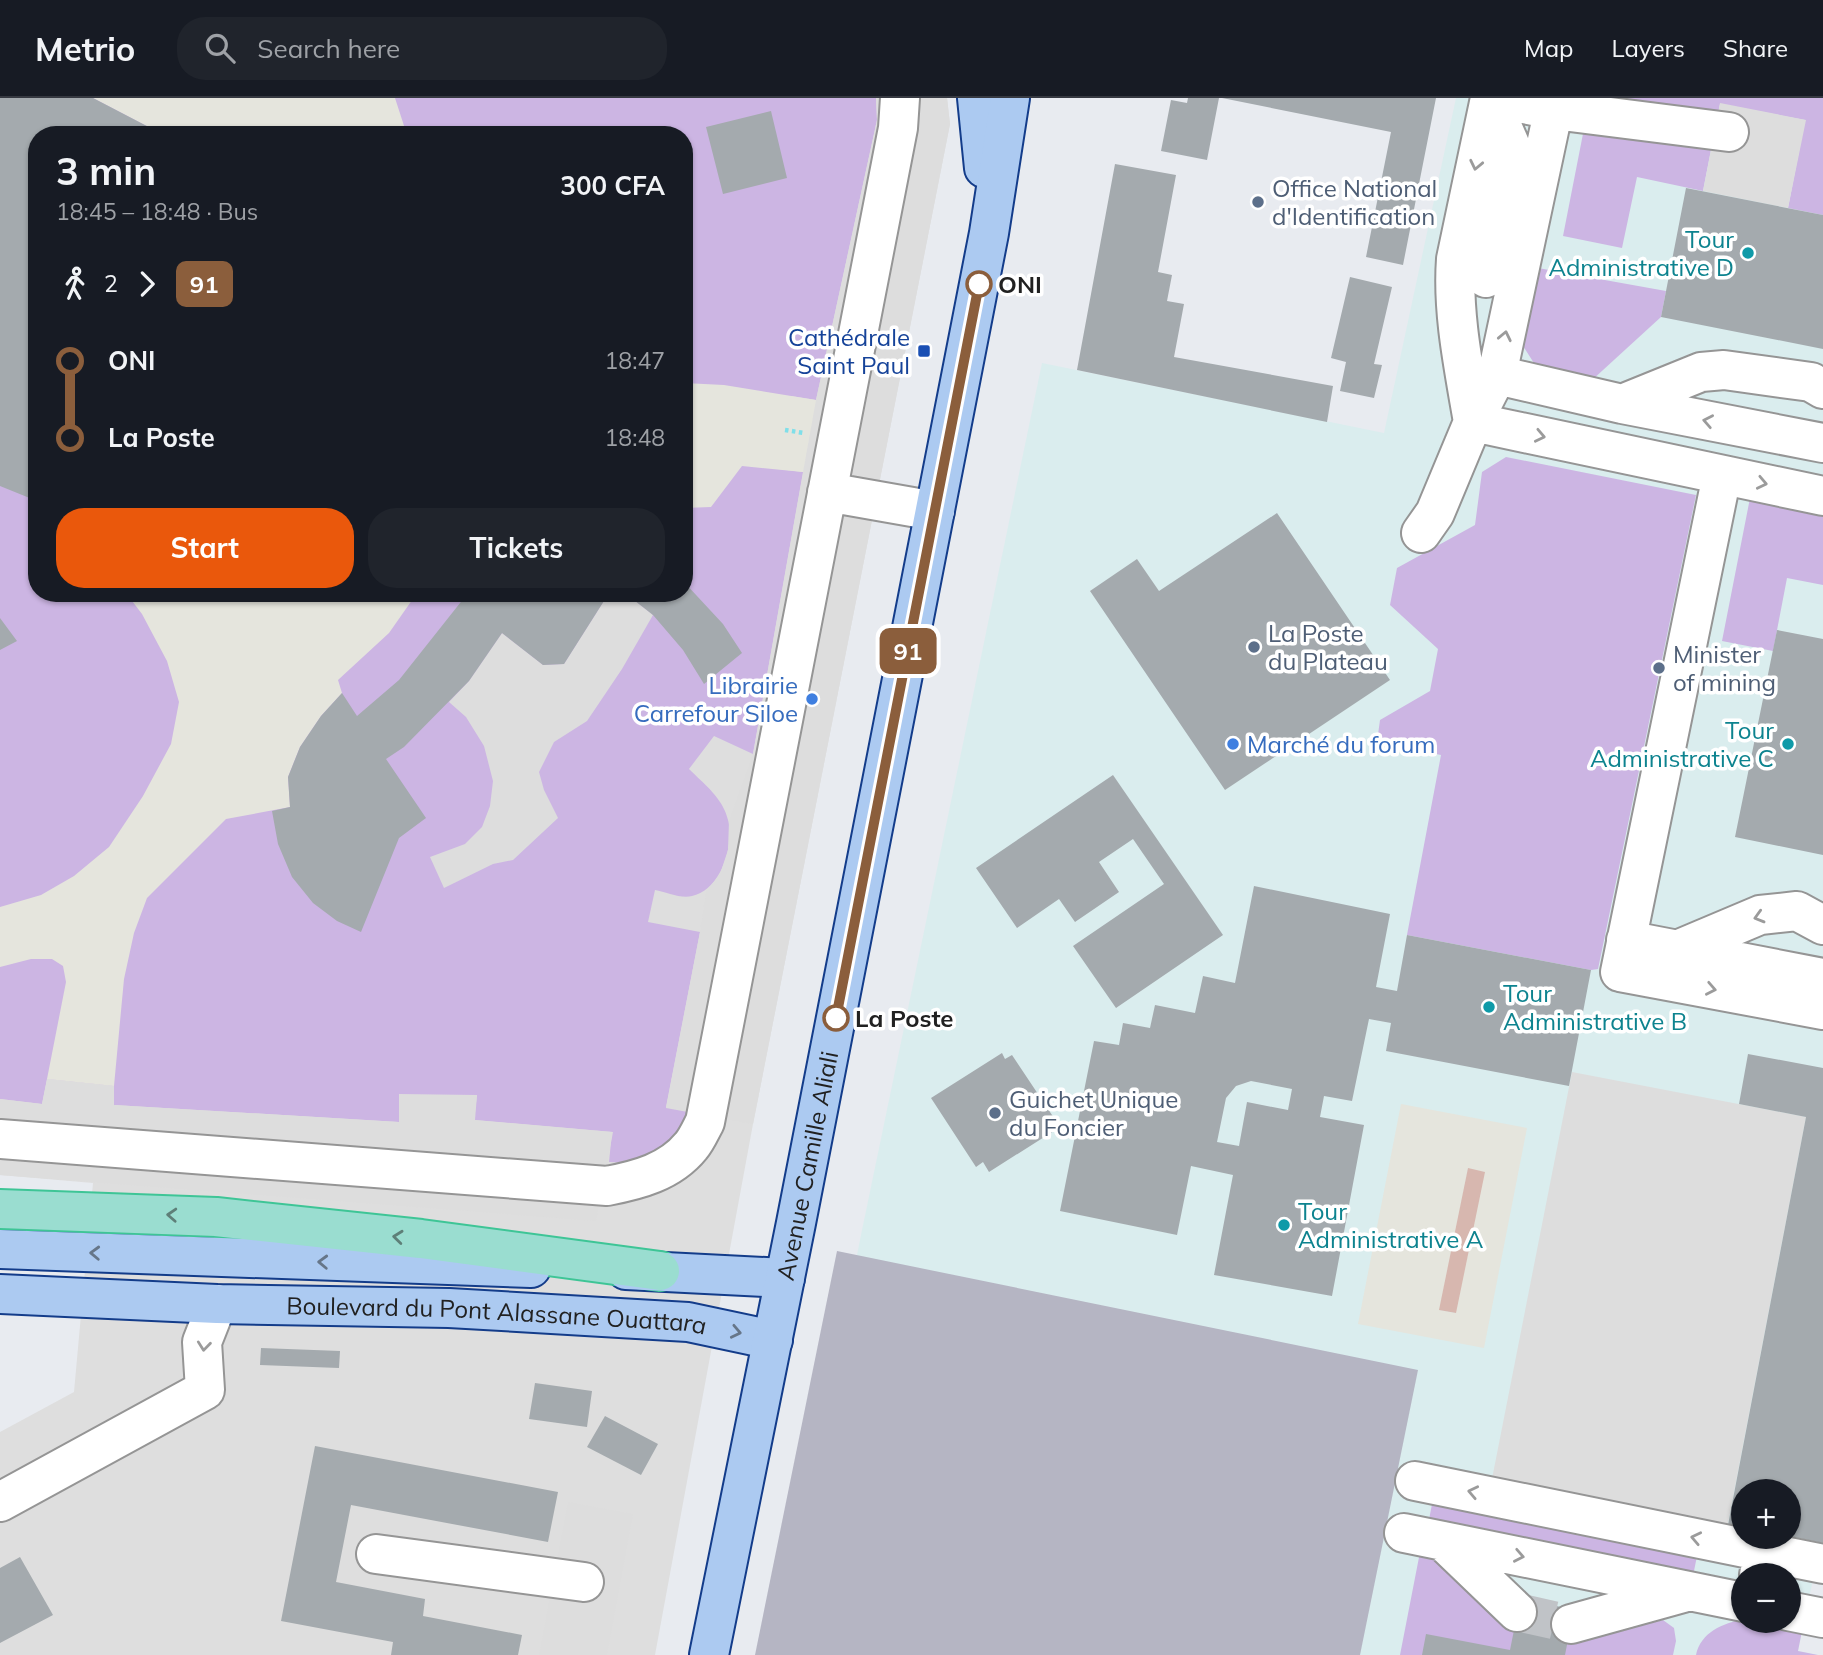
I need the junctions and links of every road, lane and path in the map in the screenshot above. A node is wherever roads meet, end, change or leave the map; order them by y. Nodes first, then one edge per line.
1 (900, 98) edge
2 (977, 98) edge
3 (1010, 98) edge
4 (1491, 98) edge
5 (1555, 104) edge
6 (1729, 132) dead end
7 (1512, 149) junction
8 (989, 233) junction
9 (1486, 278) dead end
10 (1497, 375) junction
11 (1823, 389) edge
12 (1622, 404) junction
13 (1473, 422) junction
14 (1823, 443) edge
15 (1722, 475) junction
16 (827, 492) junction
17 (1823, 496) edge
18 (935, 512) junction
19 (1421, 533) dead end
20 (1823, 925) edge
21 (1677, 950) junction
22 (1623, 956) junction
23 (1823, 978) edge
24 (1823, 1010) edge
25 (0, 1139) edge
26 (0, 1209) edge
27 (0, 1249) edge
28 (660, 1271) junction
29 (785, 1278) junction
30 (0, 1294) edge
31 (218, 1304) junction
32 (0, 1321) edge
33 (773, 1340) junction
34 (1415, 1481) dead end
35 (0, 1502) edge
36 (1404, 1533) dead end
37 (1443, 1541) junction
38 (376, 1554) dead end
39 (1761, 1563) edge
40 (1801, 1564) edge
41 (1823, 1564) edge
42 (584, 1582) dead end
43 (1689, 1591) junction
44 (1731, 1600) edge
45 (1517, 1612) tunnel mouth
46 (1801, 1614) edge
47 (1823, 1618) edge
48 (1571, 1624) tunnel mouth
49 (709, 1655) edge

1 - 16 lane
2 - 8 main road
3 - 8 main road, Avenue Camille Aliali
4 - 5 lane
4 - 7 lane
4 -> 13 lane
5 - 6 lane
5 - 7 lane
10 -> 5 lane
7 - 9 lane
8 - 18 main road, Avenue Camille Aliali
10 - 12 lane
10 - 13 lane
11 - 12 lane
14 -> 12 lane
13 -> 15 lane
13 - 19 lane
15 -> 17 lane
15 - 22 lane
16 - 18 lane
16 - 25 lane
18 - 29 main road, Avenue Camille Aliali
20 -> 21 lane
21 - 22 lane
21 - 23 lane
22 -> 24 lane
28 -> 26 highway
28 -> 27 main road
28 - 29 main road
29 - 33 main road, Avenue Camille Aliali
30 - 31 main road
31 - 32 main road
31 -> 33 main road, Boulevard du Pont Alassane Ouattara
31 -> 35 lane
33 - 49 main road, Avenue Camille Aliali
39 -> 34 lane
36 - 37 lane
37 -> 43 lane
37 - 45 lane
38 - 42 lane
40 - 41 lane
43 - 44 lane
43 - 48 lane
46 - 47 lane

